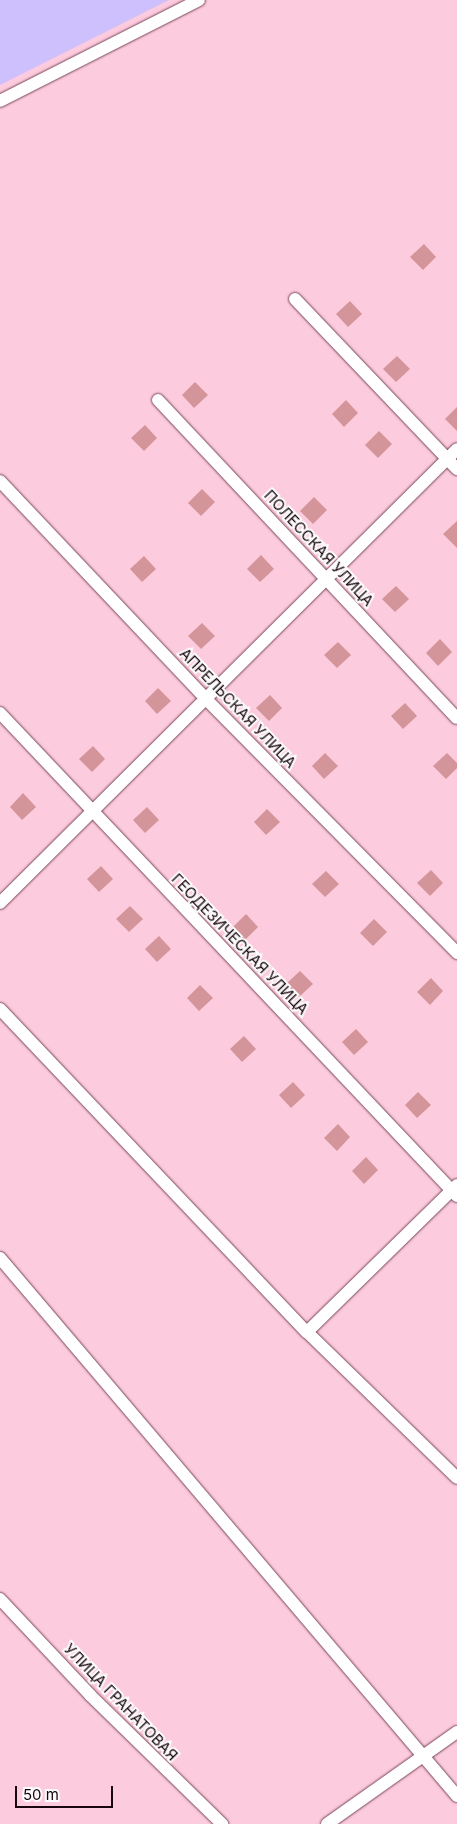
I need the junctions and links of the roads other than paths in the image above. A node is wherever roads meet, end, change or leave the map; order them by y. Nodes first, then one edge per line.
1 (199, 0) edge
2 (0, 101) edge
3 (295, 299) dead end
4 (158, 400) dead end
5 (457, 449) edge
6 (447, 458) junction
7 (457, 469) edge
8 (0, 481) edge
9 (325, 578) junction
10 (205, 698) junction
11 (0, 713) edge
12 (457, 718) edge
13 (90, 811) junction
14 (0, 903) edge
15 (457, 953) edge
16 (0, 1009) edge
17 (455, 1191) edge
18 (0, 1258) edge
19 (307, 1332) junction
20 (457, 1478) edge
21 (0, 1599) edge
22 (457, 1732) edge
23 (422, 1756) junction
24 (457, 1796) edge
25 (222, 1824) edge
26 (327, 1824) edge

1 - 2 street
3 - 6 street
4 - 9 street, ПОЛЕССКАЯ УЛИЦА
5 - 6 street
6 - 7 street
6 - 9 street
8 - 10 street, АПРЕЛЬСКАЯ УЛИЦА
9 - 10 street
9 - 12 street, ПОЛЕССКАЯ УЛИЦА
10 - 13 street
10 - 15 street, АПРЕЛЬСКАЯ УЛИЦА
11 - 13 street, ГЕОДЕЗИЧЕСКАЯ УЛИЦА
13 - 14 street
13 - 17 street, ГЕОДЕЗИЧЕСКАЯ УЛИЦА
16 - 19 street
17 - 19 street
18 - 23 street
19 - 20 street
21 - 25 street, УЛИЦА ГРАНАТОВАЯ
22 - 23 street
23 - 24 street
23 - 26 street

